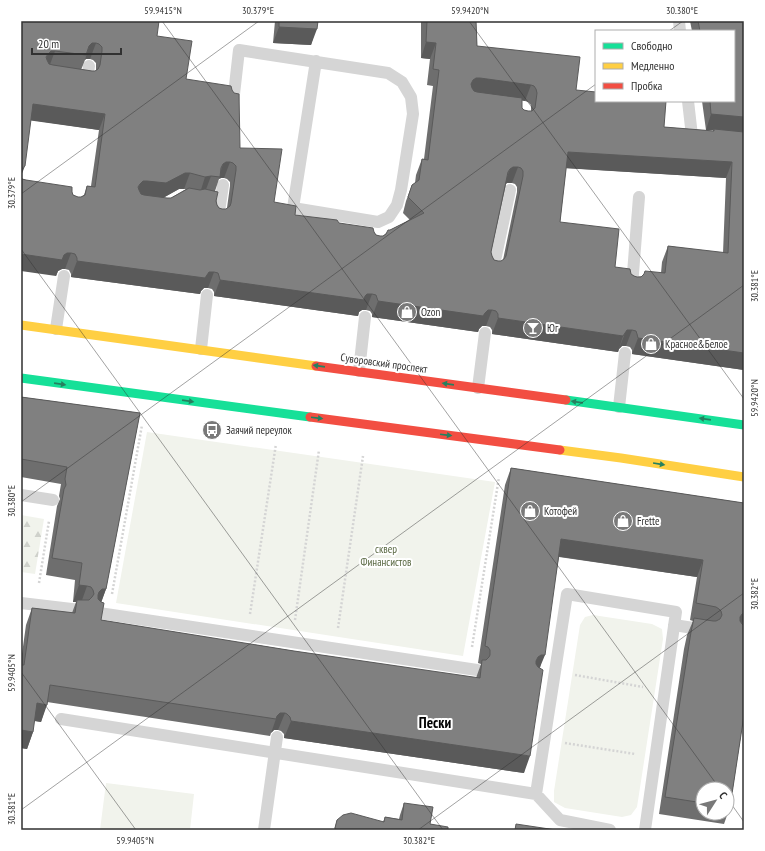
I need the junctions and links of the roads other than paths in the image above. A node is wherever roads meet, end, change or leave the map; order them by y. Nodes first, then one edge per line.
1 (316, 61) junction
2 (89, 66) edge
3 (72, 78) edge
4 (688, 102) edge
5 (233, 103) edge
6 (714, 138) edge
7 (223, 184) edge
8 (510, 190) edge
9 (639, 197) dead end
10 (218, 218) edge
11 (493, 270) edge
12 (64, 276) edge
13 (632, 286) edge
14 (208, 295) edge
15 (365, 317) edge
16 (21, 324) edge
17 (56, 329) junction
18 (485, 333) edge
19 (201, 349) junction
20 (625, 353) edge
21 (358, 372) junction
22 (21, 378) edge
23 (478, 388) junction
24 (619, 407) junction
25 (744, 425) edge
26 (744, 477) edge
27 (21, 495) edge
28 (52, 500) road end
29 (21, 603) edge
30 (80, 610) edge
31 (104, 614) edge
32 (674, 625) junction
33 (708, 631) edge
34 (473, 670) road end
35 (61, 719) dead end
36 (277, 737) edge
37 (275, 753) junction
38 (536, 794) junction
39 (264, 830) edge
40 (610, 830) edge
41 (645, 830) edge

1 - 1 lane
1 - 5 lane
2 - 3 lane
4 - 6 lane
7 - 10 lane
8 - 11 lane
9 - 13 lane
12 - 17 lane
14 - 19 lane
15 - 21 lane
16 - 17 main road, Суворовский проспект
17 - 19 main road, Суворовский проспект
18 - 23 lane
21 -> 19 main road, Суворовский проспект
20 - 24 lane
23 -> 21 main road, Суворовский проспект
22 -> 26 main road
24 -> 23 main road, Суворовский проспект
25 -> 24 main road, Суворовский проспект
27 - 28 lane
29 - 30 lane
31 - 34 lane
32 - 33 lane
32 - 38 lane
32 - 41 lane
35 - 37 lane
36 - 37 lane
37 - 38 lane
37 - 39 lane
38 - 40 lane

